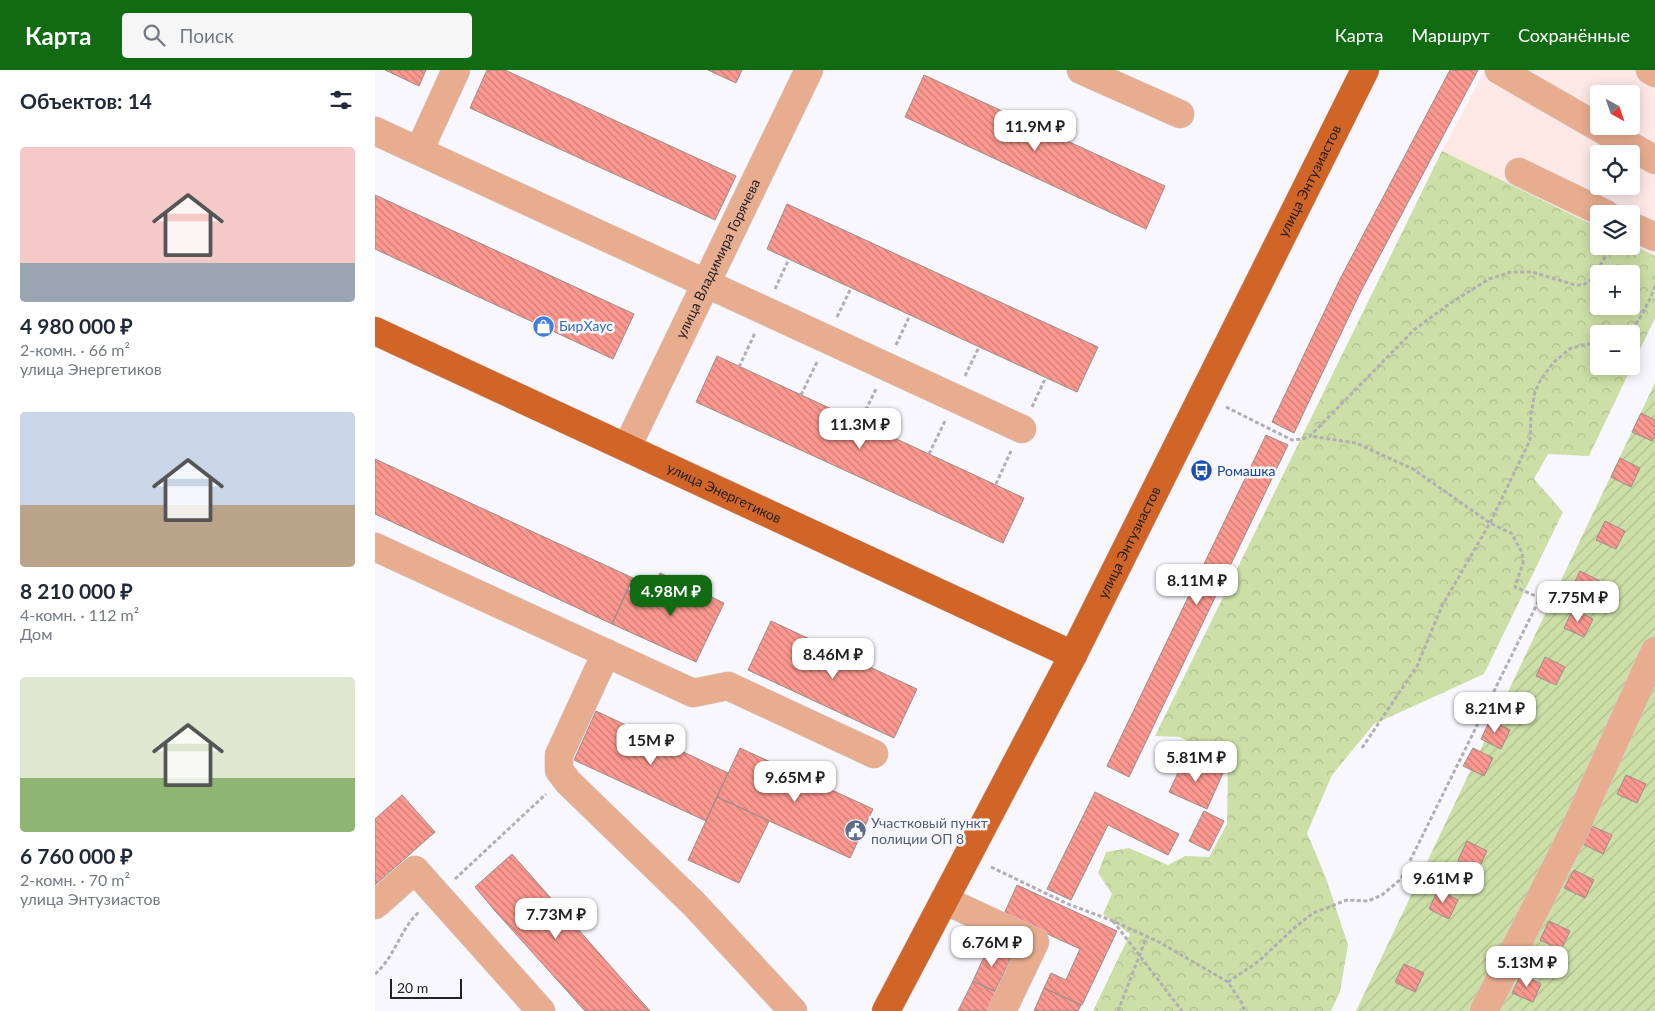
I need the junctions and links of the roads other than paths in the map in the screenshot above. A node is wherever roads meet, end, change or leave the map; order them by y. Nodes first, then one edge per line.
1 (456, 70) edge
2 (809, 70) edge
3 (1081, 70) edge
4 (1365, 70) edge
5 (1499, 70) edge
6 (1650, 70) edge
7 (1655, 73) edge
8 (1180, 114) dead end
9 (375, 131) edge
10 (419, 152) junction
11 (1655, 160) edge
12 (1519, 172) dead end
13 (1590, 206) edge
14 (1640, 230) edge
15 (1655, 237) edge
16 (706, 284) junction
17 (375, 331) edge
18 (1021, 429) dead end
19 (627, 447) junction
20 (375, 547) edge
21 (1655, 650) edge
22 (606, 653) junction
23 (1073, 655) junction
24 (874, 754) dead end
25 (944, 900) junction
26 (375, 905) edge
27 (541, 1011) edge
28 (793, 1011) edge
29 (886, 1011) edge
30 (1002, 1011) edge
31 (1484, 1011) edge

1 - 10 street
2 - 16 street, улица Владимира Горячева
3 - 8 street
4 - 23 main road, улица Энтузиастов
5 - 11 street
6 - 7 street
9 - 10 street
10 - 16 street
12 - 13 street
14 - 15 street
16 - 18 street
16 - 19 street, улица Владимира Горячева
17 - 19 main road, улица Энергетиков
19 - 23 main road, улица Энергетиков
20 - 22 street
21 - 31 street
22 - 24 street
22 - 28 street
23 - 25 main road, улица Энтузиастов
25 - 29 main road, улица Энтузиастов
25 - 30 street
26 - 27 street

